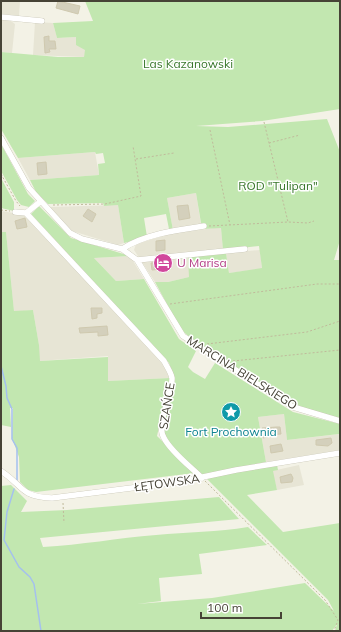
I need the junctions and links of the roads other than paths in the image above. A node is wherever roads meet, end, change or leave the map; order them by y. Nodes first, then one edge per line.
1 (1, 16) edge
2 (42, 21) dead end
3 (1, 138) edge
4 (40, 202) junction
5 (15, 212) road end
6 (26, 212) junction
7 (204, 226) road end
8 (122, 249) junction
9 (245, 250) dead end
10 (137, 260) junction
11 (340, 421) edge
12 (340, 453) edge
13 (1, 471) edge
14 (202, 478) junction

1 - 2 street
3 - 4 street, MARCINA BIELSKIEGO
4 - 6 street
4 - 8 street, MARCINA BIELSKIEGO
5 - 6 street
6 - 14 street, SZAŃCE
7 - 8 street
8 - 10 street, MARCINA BIELSKIEGO
9 - 10 street
10 - 11 street, MARCINA BIELSKIEGO
12 - 14 street, ŁĘTOWSKA
13 - 14 street, ŁĘTOWSKA

